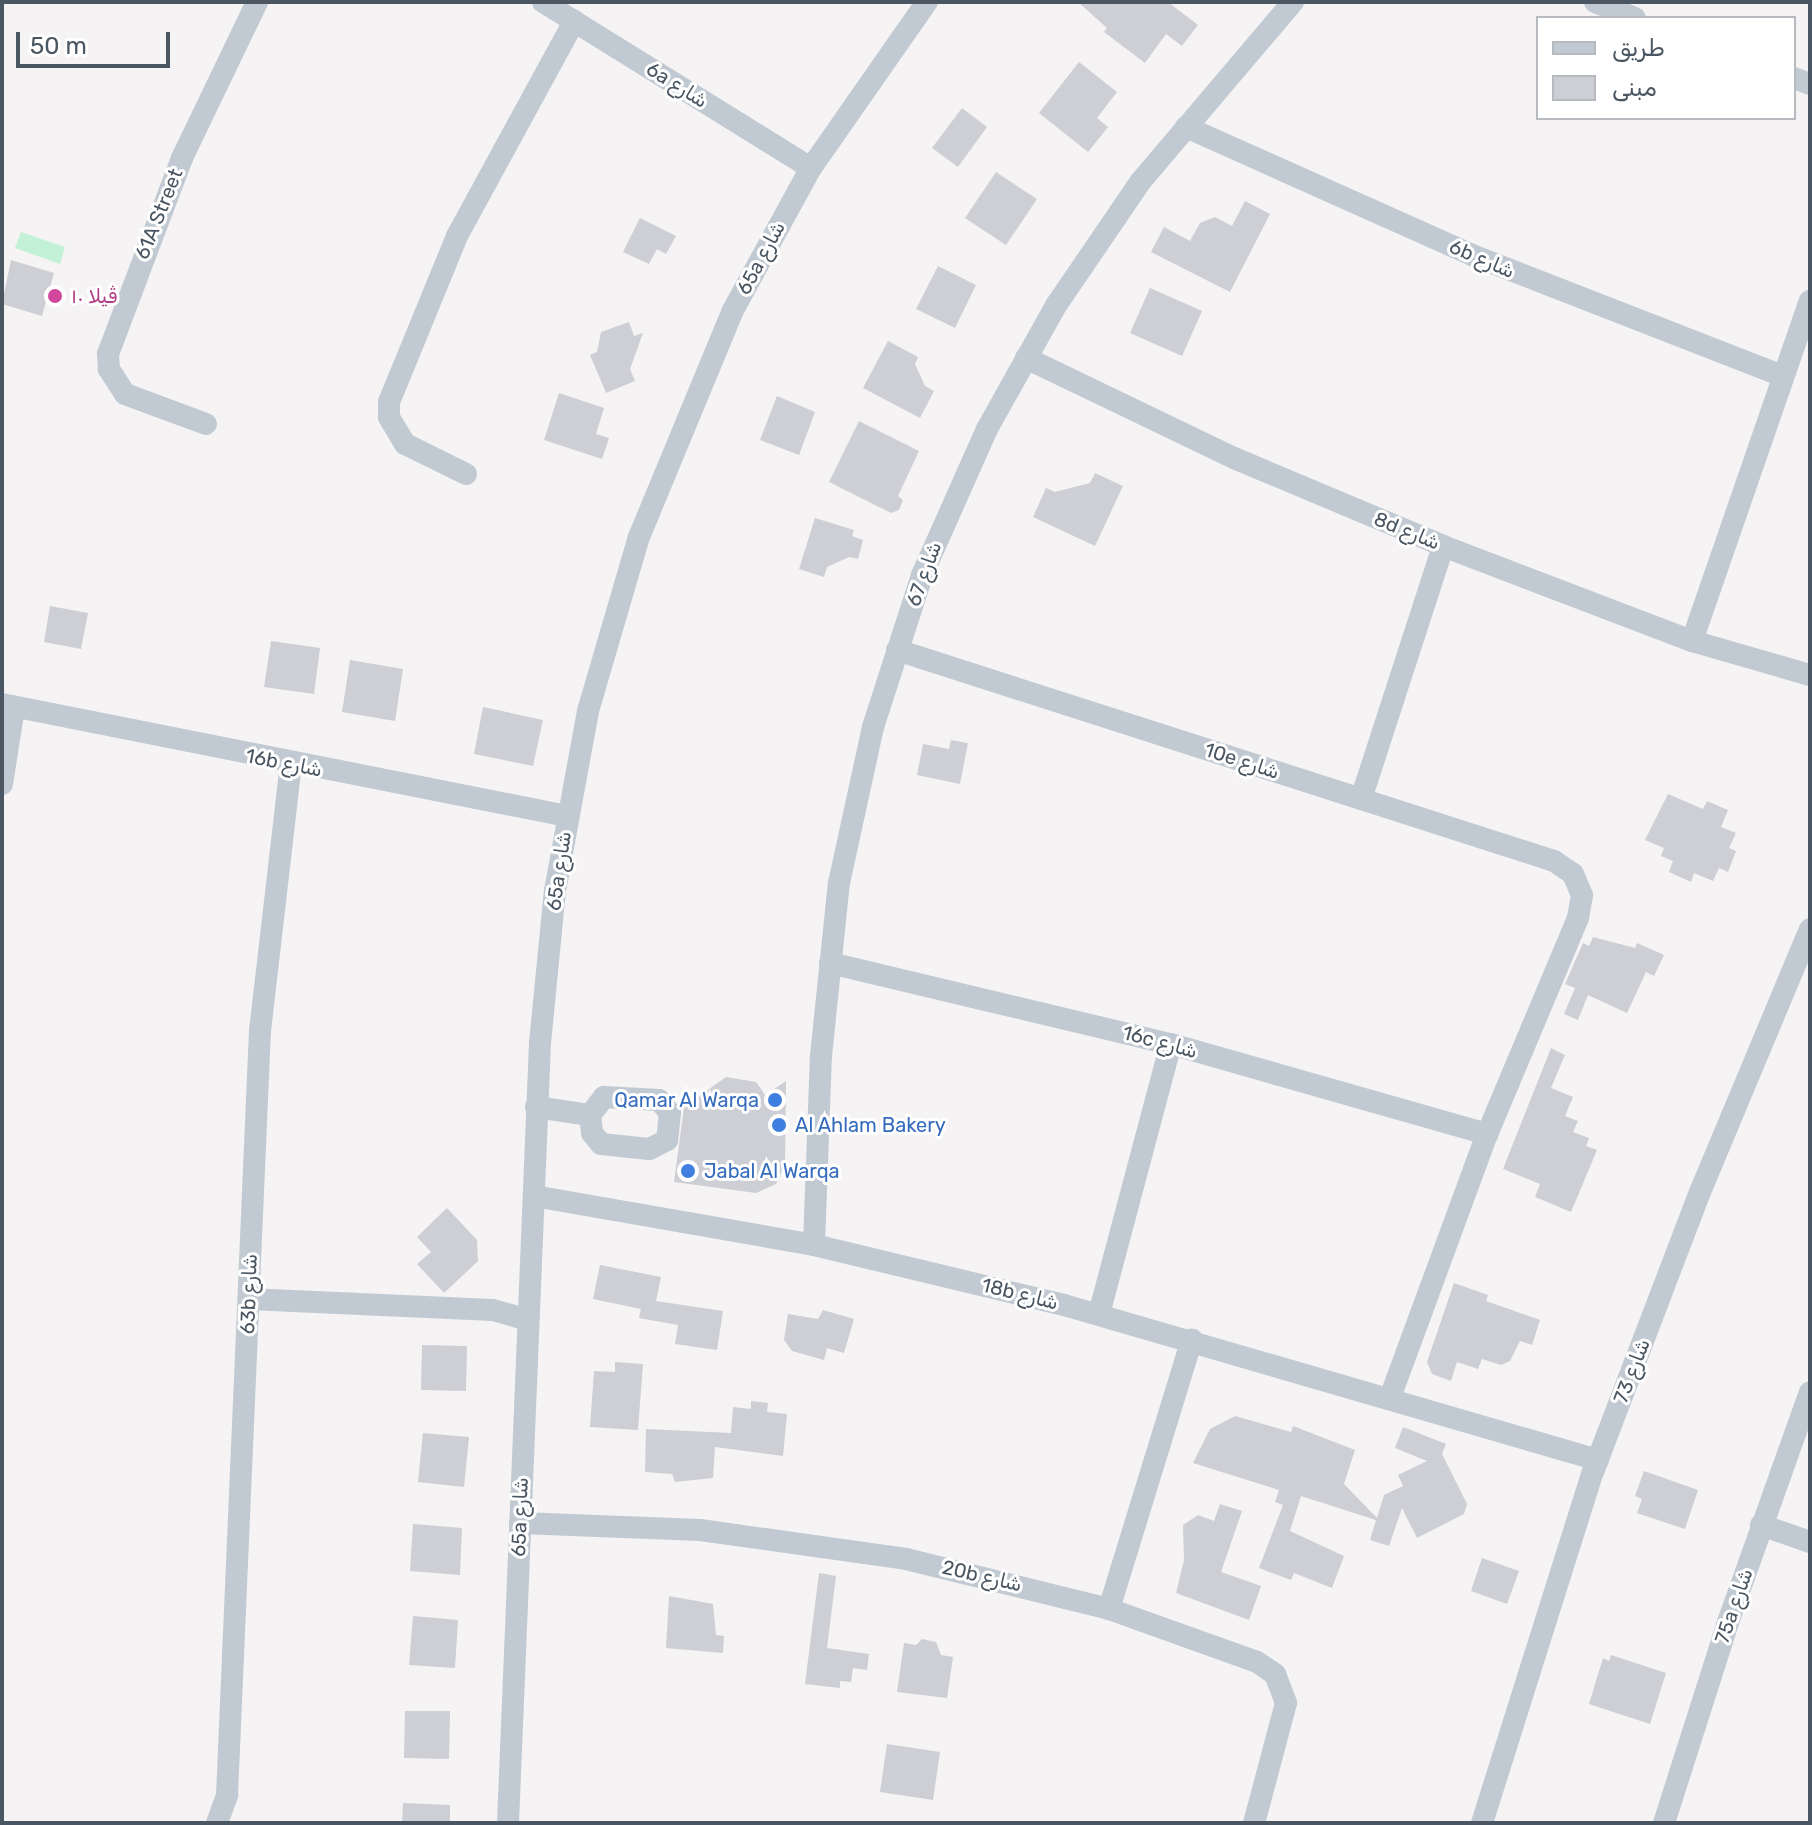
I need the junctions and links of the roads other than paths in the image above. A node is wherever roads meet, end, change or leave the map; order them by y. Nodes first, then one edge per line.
1 (257, 2) edge
2 (543, 2) edge
3 (927, 2) edge
4 (1293, 2) edge
5 (1595, 2) edge
6 (1630, 16) edge
7 (574, 21) junction
8 (1186, 127) junction
9 (811, 168) junction
10 (1810, 301) edge
11 (1026, 358) junction
12 (1783, 376) junction
13 (206, 424) dead end
14 (466, 474) dead end
15 (1443, 546) junction
16 (1692, 641) junction
17 (897, 650) junction
18 (1807, 677) edge
19 (8, 706) edge
20 (291, 765) junction
21 (2, 784) edge
22 (1361, 799) junction
23 (567, 816) junction
24 (1810, 929) edge
25 (830, 963) junction
26 (1171, 1044) junction
27 (536, 1107) junction
28 (590, 1115) dead end
29 (1487, 1134) junction
30 (534, 1196) junction
31 (814, 1245) junction
32 (249, 1299) junction
33 (1099, 1314) junction
34 (528, 1320) junction
35 (1192, 1339) junction
36 (1810, 1392) edge
37 (1390, 1398) junction
38 (1596, 1466) junction
39 (520, 1523) junction
40 (1761, 1525) junction
41 (1810, 1542) edge
42 (1109, 1609) junction
43 (217, 1823) edge
44 (508, 1823) edge
45 (1254, 1823) edge
46 (1482, 1823) edge
47 (1664, 1823) edge

1 - 13 street, 61A Street
2 - 7 street, 6a شارع
3 - 9 street, 65a شارع
4 - 8 street, شارع 67
5 - 6 street
7 - 9 street, 6a شارع
7 - 14 street
8 - 11 street, شارع 67
8 - 12 street, 6b شارع
9 - 23 street, 65a شارع
10 - 12 street
11 - 15 street, 8d شارع
11 - 17 street, شارع 67
12 - 16 street
15 - 16 street, 8d شارع
15 - 22 street
16 - 18 street, 8d شارع
17 - 22 street, 10e شارع
17 - 25 street, شارع 67
19 - 20 street, 16b شارع
19 - 21 street
20 - 23 street, 16b شارع
20 - 32 street, 63b شارع
22 - 29 street, 10e شارع
23 - 27 street, 65a شارع
24 - 38 street, شارع 73
25 - 26 street, 16c شارع
25 - 31 street, شارع 67
26 - 29 street, 16c شارع
26 - 33 street
27 - 28 street
27 - 30 street, 65a شارع
29 - 37 street
30 - 31 street, 18b شارع
30 - 34 street, 65a شارع
31 - 33 street, 18b شارع
32 - 34 street
32 - 43 street, 63b شارع
33 - 35 street, 18b شارع
34 - 39 street, 65a شارع
35 - 37 street, 18b شارع
35 - 42 street
36 - 40 street, 75a شارع
37 - 38 street, 18b شارع
38 - 46 street, شارع 73
39 - 42 street, 20b شارع
39 - 44 street, 65a شارع
40 - 41 street
40 - 47 street, 75a شارع
42 - 45 street, 20b شارع

